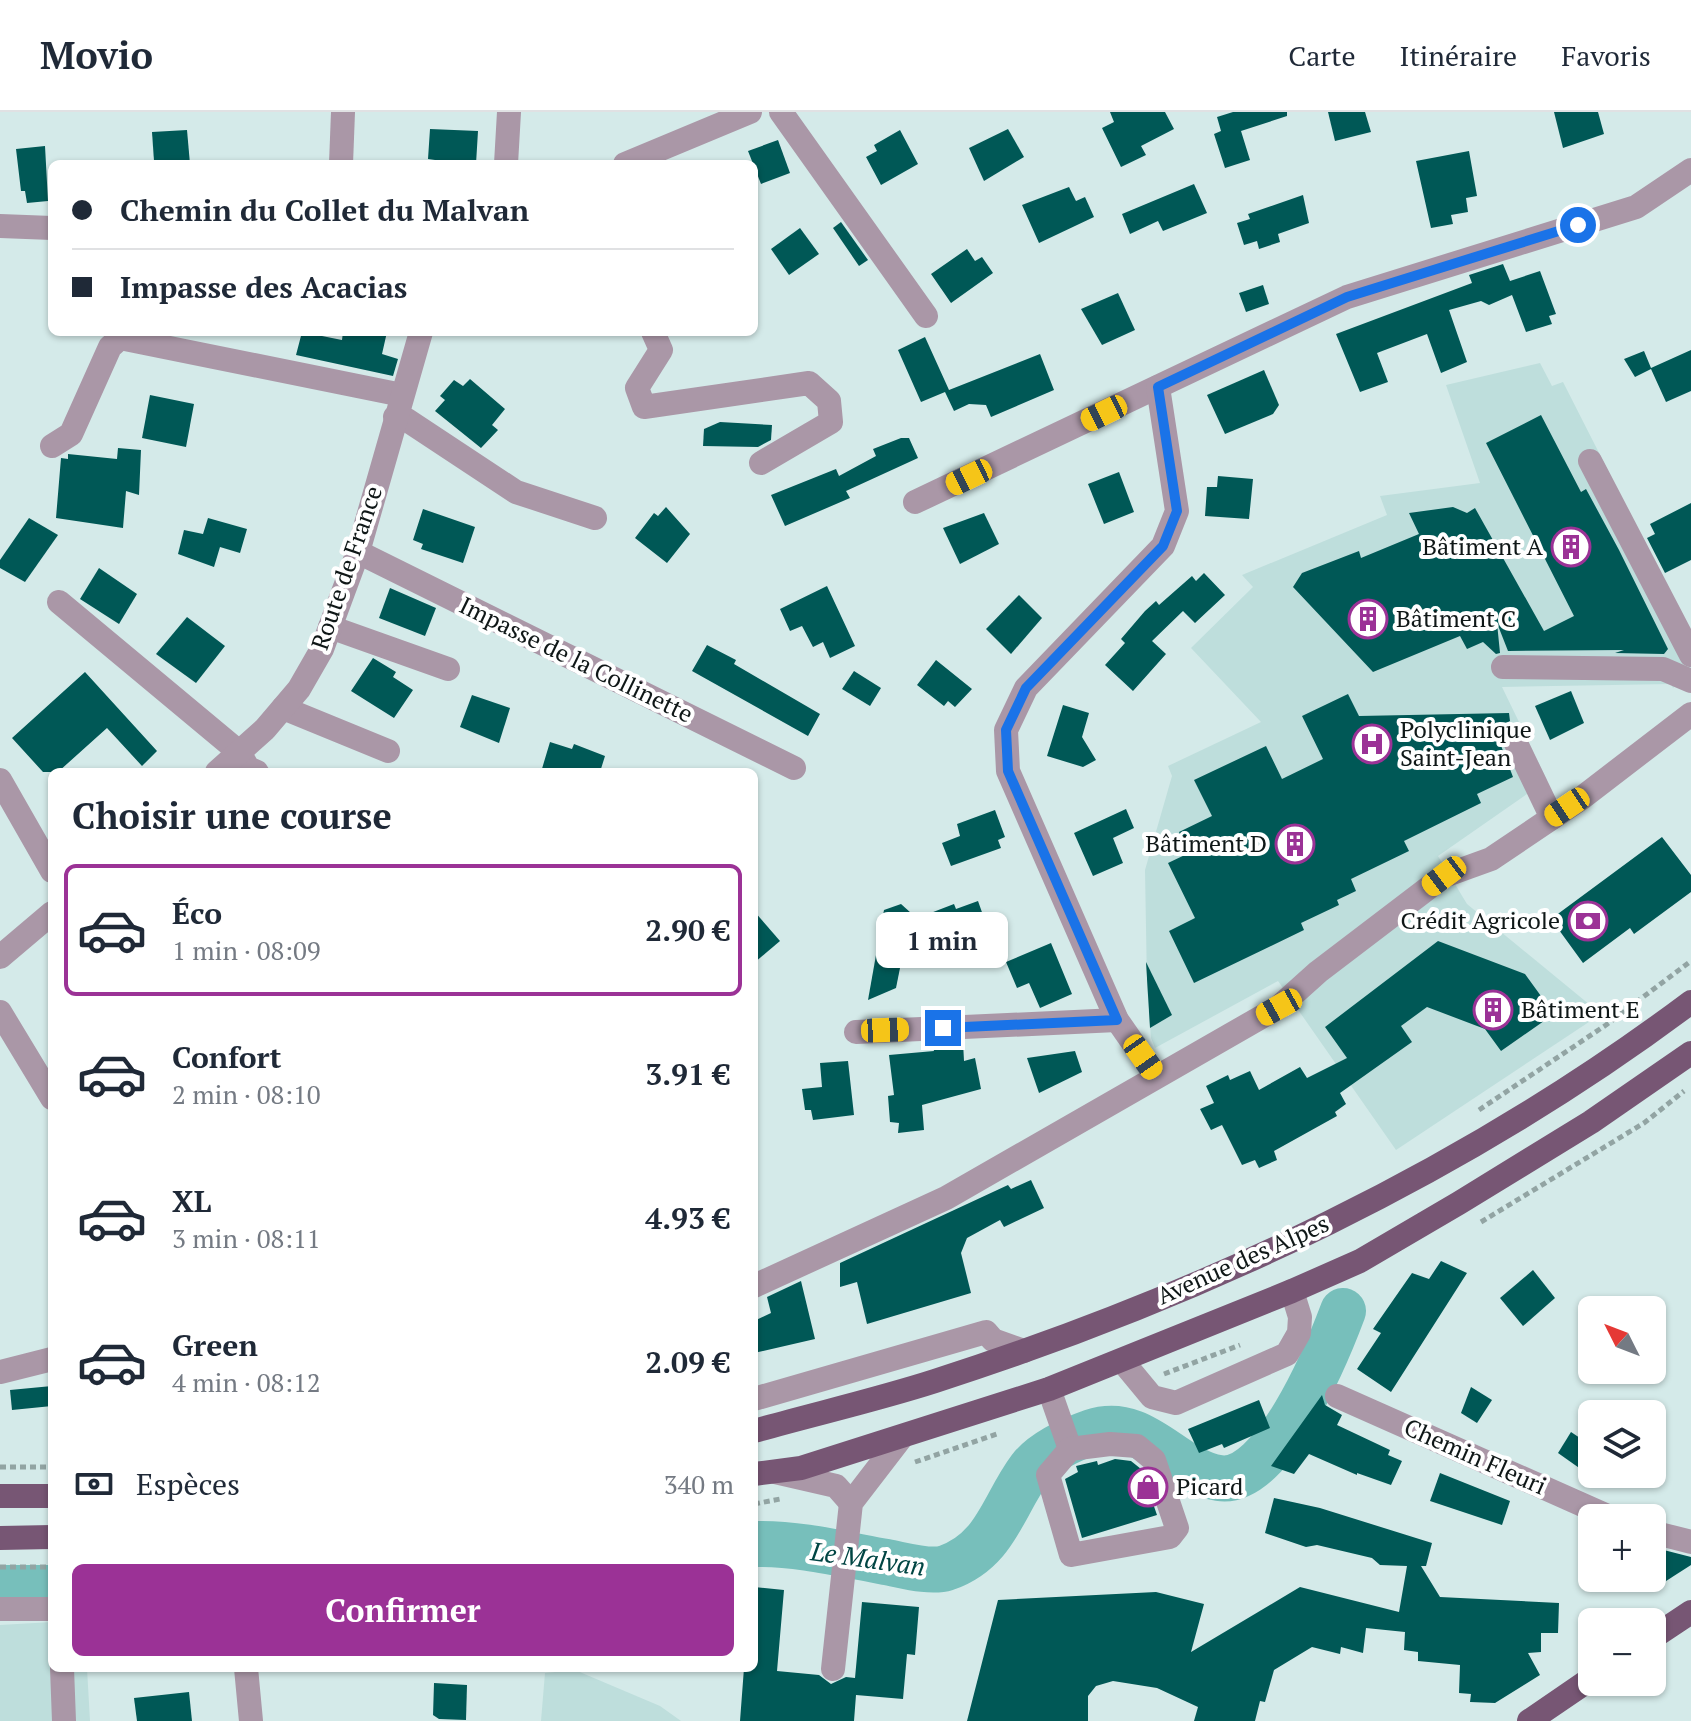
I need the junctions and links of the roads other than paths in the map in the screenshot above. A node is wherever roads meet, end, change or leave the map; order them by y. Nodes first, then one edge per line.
1 (343, 112) edge
2 (509, 112) edge
3 (750, 112) edge
4 (781, 112) edge
5 (666, 156) edge
6 (341, 160) edge
7 (506, 160) edge
8 (646, 160) edge
9 (1691, 170) edge
10 (0, 226) edge
11 (48, 228) edge
12 (926, 316) dead end
13 (420, 336) edge
14 (655, 336) edge
15 (1158, 387) junction
16 (398, 406) junction
17 (52, 446) dead end
18 (1590, 461) dead end
19 (761, 463) dead end
20 (915, 502) dead end
21 (595, 518) dead end
22 (358, 552) junction
23 (59, 602) dead end
24 (330, 627) junction
25 (1691, 655) edge
26 (1503, 667) dead end
27 (448, 669) dead end
28 (1691, 681) edge
29 (283, 708) junction
30 (1691, 714) edge
31 (1512, 735) dead end
32 (388, 751) dead end
33 (239, 752) junction
34 (221, 768) edge
35 (248, 768) edge
36 (794, 768) dead end
37 (0, 780) edge
38 (1552, 818) junction
39 (48, 864) edge
40 (48, 916) edge
41 (0, 957) edge
42 (1691, 1002) edge
43 (0, 1012) edge
44 (1117, 1020) junction
45 (856, 1032) dead end
46 (1691, 1053) edge
47 (1156, 1076) junction
48 (48, 1091) edge
49 (758, 1284) edge
50 (1292, 1291) junction
51 (1024, 1351) junction
52 (48, 1360) edge
53 (1123, 1362) junction
54 (0, 1372) edge
55 (1049, 1389) junction
56 (1337, 1396) dead end
57 (758, 1398) edge
58 (758, 1430) edge
59 (901, 1438) junction
60 (1067, 1440) junction
61 (762, 1473) edge
62 (0, 1496) edge
63 (48, 1496) edge
64 (1580, 1504) edge
65 (850, 1511) junction
66 (1666, 1536) edge
67 (48, 1537) edge
68 (3, 1539) edge
69 (1691, 1542) edge
70 (0, 1609) edge
71 (48, 1609) edge
72 (1691, 1612) edge
73 (1666, 1629) edge
74 (833, 1669) dead end
75 (62, 1672) edge
76 (246, 1672) edge
77 (1578, 1688) edge
78 (64, 1721) edge
79 (251, 1721) edge
80 (1529, 1721) edge

1 - 6 street
2 - 7 street
3 - 5 street
4 - 12 street
5 - 8 street
9 - 15 street
10 - 11 street
13 - 16 street, Route de France
14 - 19 street
15 - 20 street
15 - 44 street
16 - 17 street
16 - 21 street
16 - 22 street, Route de France
18 - 25 street
22 - 24 street, Route de France
22 - 36 street, Impasse de la Collinette
23 - 33 street
24 - 27 street
24 - 29 street, Route de France
26 - 28 street
29 - 32 street
29 - 33 street, Route de France
30 - 38 street
31 - 38 street
33 - 34 street, Route de France
33 - 35 street
37 - 39 street
38 - 47 street
40 - 41 street
42 - 51 main road, Avenue des Alpes
43 - 48 street
44 - 45 street
44 - 47 street
46 - 50 main road, Avenue des Alpes
47 - 49 street
50 - 53 main road, Avenue des Alpes
50 - 53 street
51 - 57 street
51 - 58 main road, Avenue des Alpes
52 - 54 street
53 - 55 main road, Avenue des Alpes
55 - 59 main road, Avenue des Alpes
55 - 60 street
56 - 64 street, Chemin Fleuri
59 - 61 main road, Avenue des Alpes
59 - 65 street
60 - 60 street
61 - 65 street
62 - 63 main road
65 - 74 street
66 - 69 street
67 - 68 main road
70 - 71 street
72 - 73 main road
75 - 78 street
76 - 79 street
77 - 80 main road

